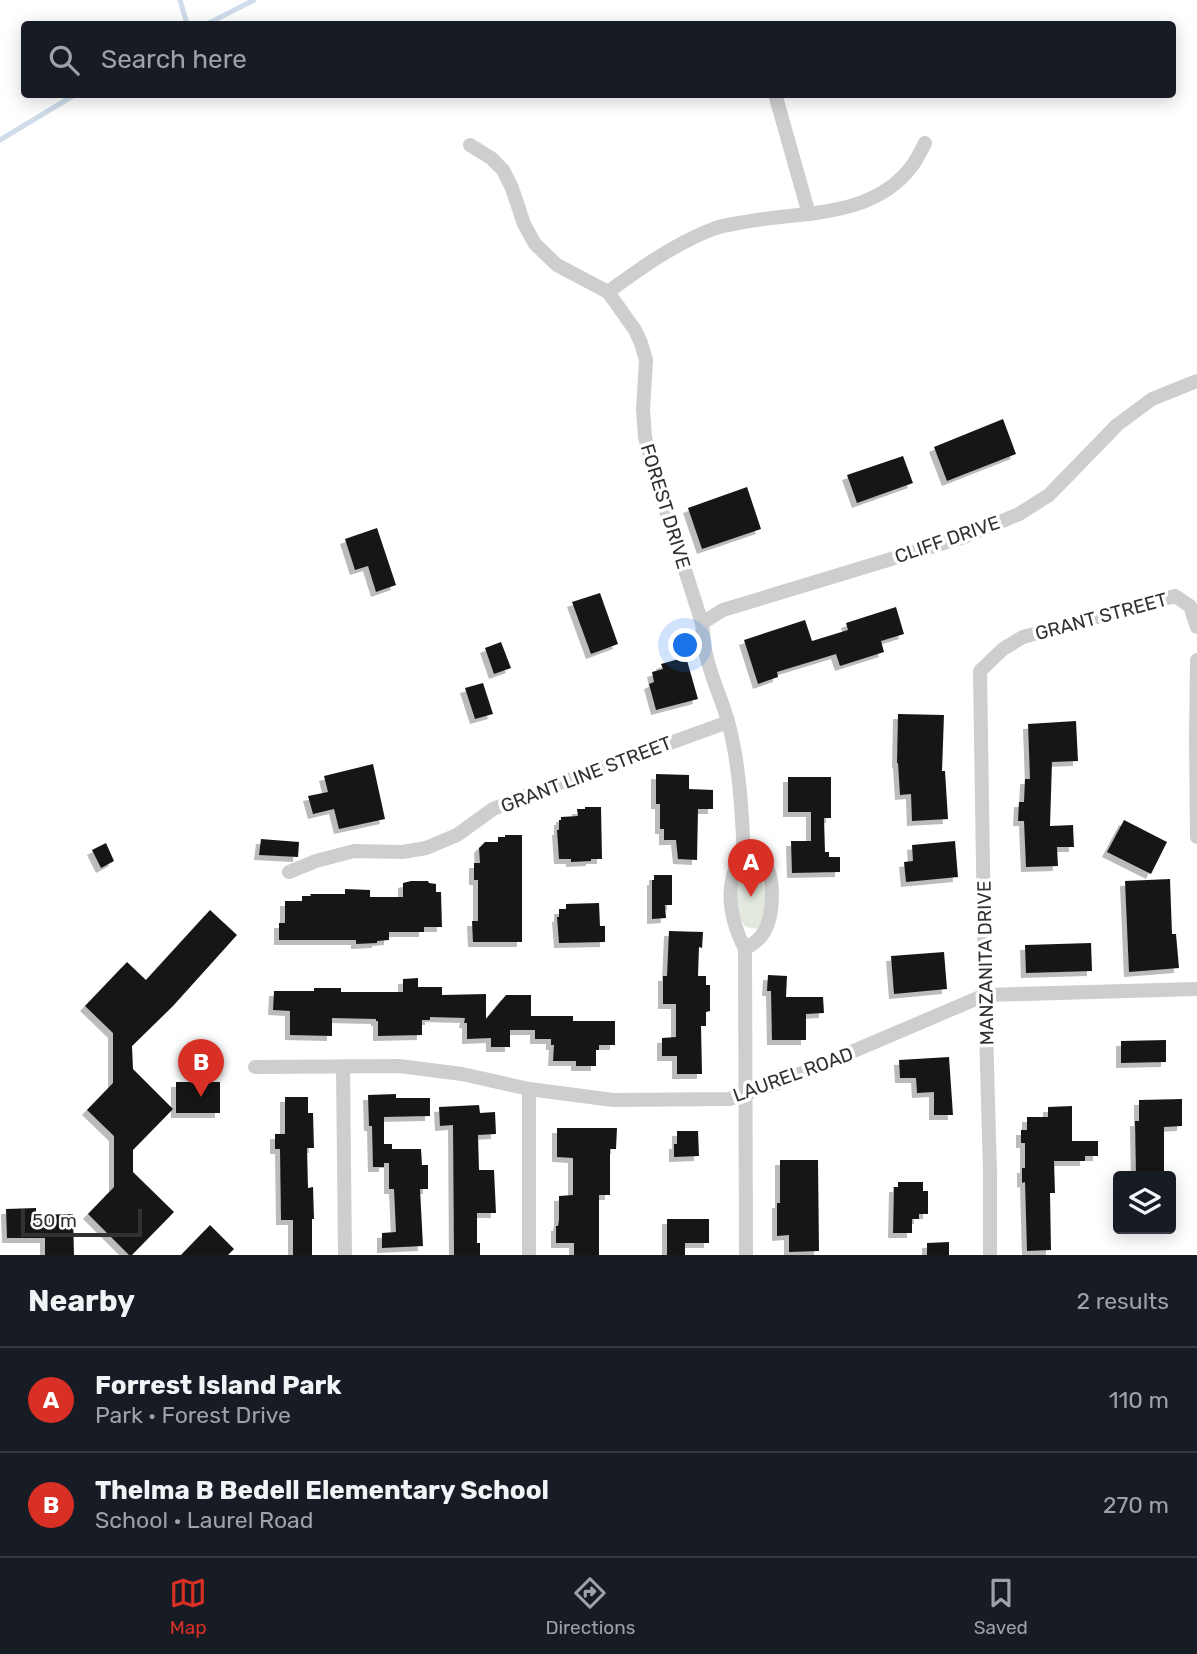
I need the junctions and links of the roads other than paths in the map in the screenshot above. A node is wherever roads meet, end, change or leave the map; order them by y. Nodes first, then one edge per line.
1 (776, 98) edge
2 (925, 143) dead end
3 (470, 145) dead end
4 (809, 214) junction
5 (608, 292) junction
6 (1197, 381) edge
7 (702, 623) junction
8 (1197, 626) edge
9 (1197, 660) edge
10 (980, 671) joint
11 (728, 722) junction
12 (1196, 737) edge
13 (1197, 837) edge
14 (744, 850) junction
15 (289, 872) dead end
16 (745, 949) junction
17 (1197, 989) edge
18 (985, 995) junction
19 (255, 1067) dead end
20 (343, 1067) junction
21 (528, 1089) junction
22 (745, 1094) junction
23 (345, 1255) edge
24 (529, 1255) edge
25 (746, 1255) edge
26 (990, 1255) edge

1 - 4 street
2 - 4 street
3 - 5 street, FOREST DRIVE
4 - 5 street
5 - 7 street, FOREST DRIVE
6 - 7 street, CLIFF DRIVE
7 - 11 street, FOREST DRIVE
8 - 10 street, GRANT STREET
9 - 12 street
10 - 18 street, MANZANITA DRIVE
11 - 14 street, FOREST DRIVE
11 - 15 street, GRANT LINE STREET
12 - 13 street
14 - 16 street, FOREST DRIVE
14 - 16 street
16 - 22 street, FOREST DRIVE
17 - 18 street, LAUREL ROAD
18 - 22 street, LAUREL ROAD
18 - 26 street, MANZANITA DRIVE
19 - 20 street, LAUREL ROAD
20 - 21 street, LAUREL ROAD
20 - 23 street
21 - 22 street, LAUREL ROAD
21 - 24 street
22 - 25 street, FOREST DRIVE

